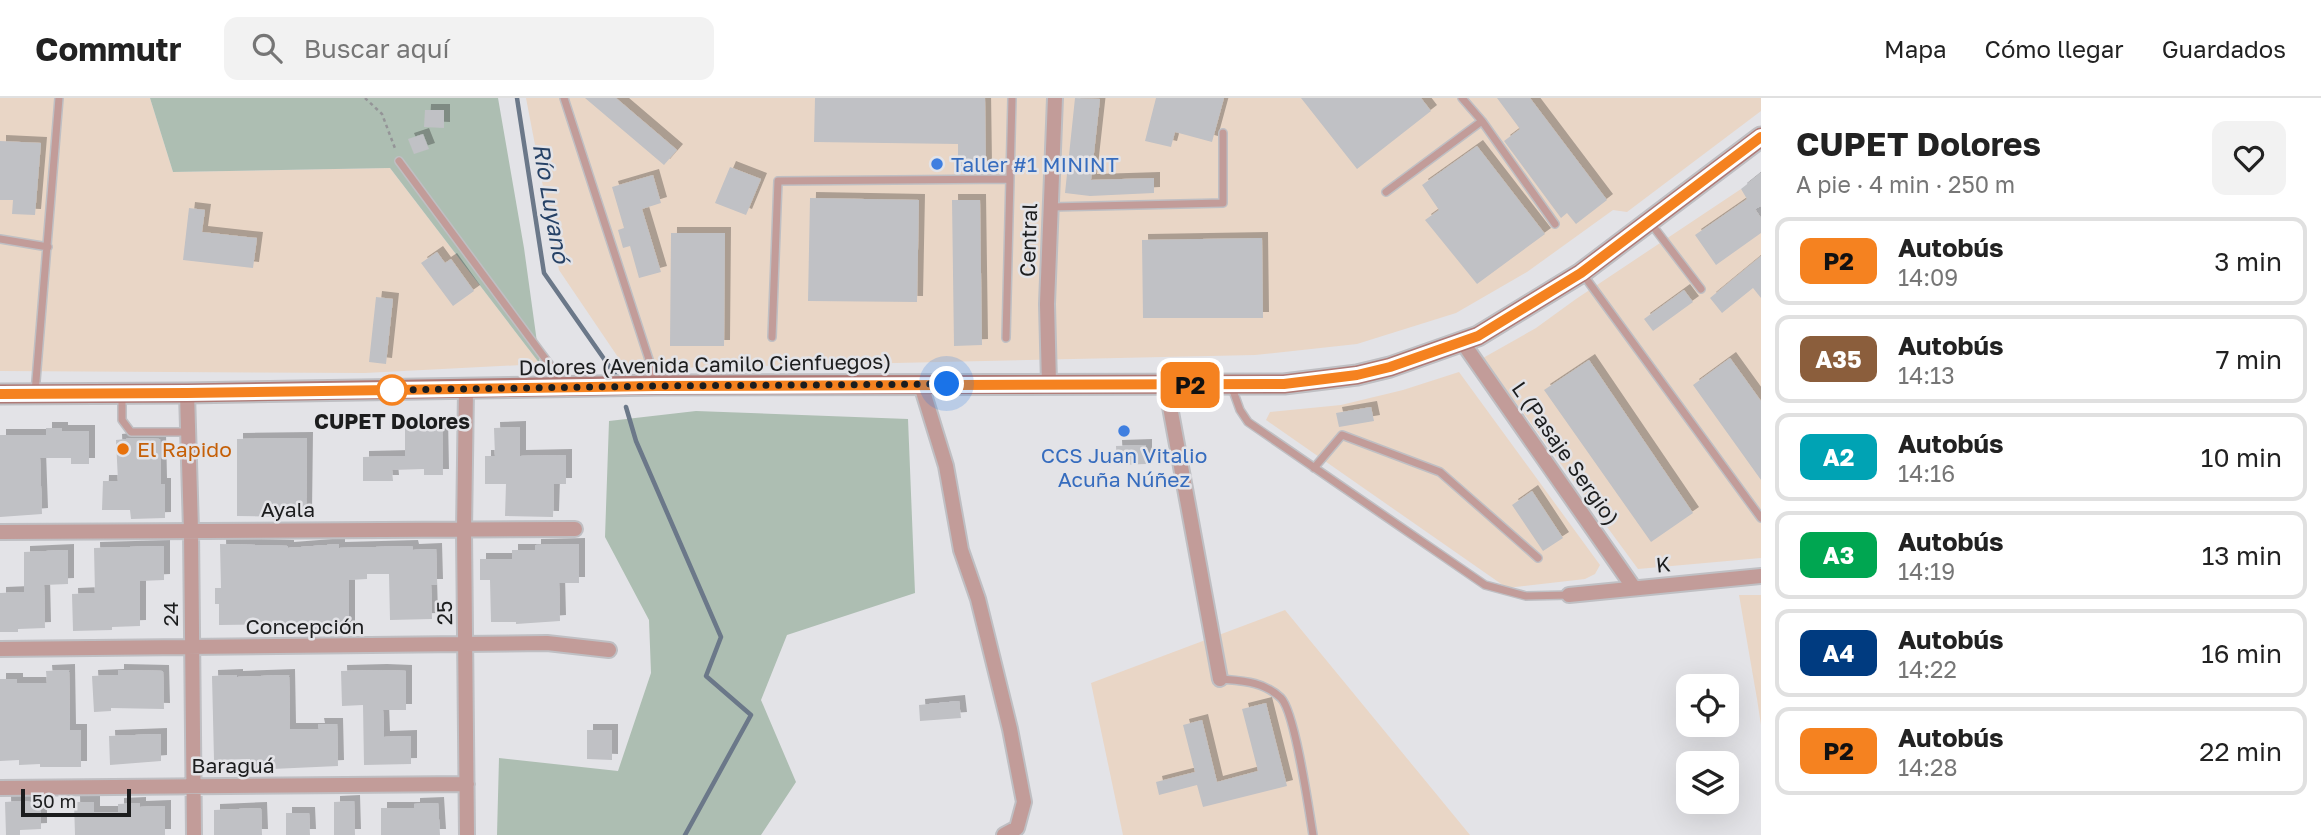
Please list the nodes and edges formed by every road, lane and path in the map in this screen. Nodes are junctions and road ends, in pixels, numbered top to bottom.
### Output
1 (59, 98) edge
2 (365, 98) edge
3 (564, 98) edge
4 (1012, 98) edge
5 (1055, 98) edge
6 (1462, 98) edge
7 (1482, 121) junction
8 (1223, 133) dead end
9 (1761, 137) edge
10 (399, 161) joint
11 (1010, 179) junction
12 (1385, 192) dead end
13 (1050, 207) junction
14 (1649, 221) junction
15 (1555, 224) dead end
16 (0, 239) edge
17 (48, 247) junction
18 (1581, 273) junction
19 (1701, 289) dead end
20 (772, 337) dead end
21 (1006, 338) dead end
22 (1463, 343) junction
23 (921, 384) junction
24 (1049, 384) junction
25 (1230, 384) junction
26 (1166, 385) junction
27 (657, 386) junction
28 (567, 387) junction
29 (466, 390) junction
30 (122, 393) junction
31 (187, 393) junction
32 (0, 394) edge
33 (35, 394) junction
34 (187, 432) junction
35 (1314, 468) junction
36 (1761, 518) edge
37 (575, 529) dead end
38 (191, 530) junction
39 (464, 531) junction
40 (0, 532) edge
41 (1538, 558) dead end
42 (1761, 576) edge
43 (1634, 588) junction
44 (1569, 595) joint
45 (466, 646) junction
46 (191, 648) junction
47 (0, 649) edge
48 (609, 650) dead end
49 (1220, 678) joint
50 (467, 784) junction
51 (192, 786) junction
52 (0, 788) edge
53 (194, 835) edge
54 (467, 835) edge
55 (1004, 835) edge
56 (1313, 835) edge

1 - 17 lane
2 - 10 path
3 - 27 lane
4 - 11 lane
5 - 13 street, Central
6 - 7 lane
7 - 12 lane
7 - 15 lane
8 - 13 lane
9 - 14 main road, Dolores (Avenida Camilo Cienfuegos)
10 - 28 lane
11 - 20 lane
11 - 21 lane
13 - 24 street, Central
14 - 18 main road, Dolores (Avenida Camilo Cienfuegos)
14 - 19 lane
16 - 17 lane
17 - 33 lane
18 - 22 main road, Dolores (Avenida Camilo Cienfuegos)
18 - 36 lane
22 - 25 main road, Dolores (Avenida Camilo Cienfuegos)
22 - 43 street, L (Pasaje Sergio)
23 - 24 main road, Dolores (Avenida Camilo Cienfuegos)
23 - 27 main road, Dolores (Avenida Camilo Cienfuegos)
23 - 55 street
24 - 26 main road, Dolores (Avenida Camilo Cienfuegos)
25 - 26 main road, Dolores (Avenida Camilo Cienfuegos)
25 - 35 lane
26 - 49 street
27 - 28 main road, Dolores (Avenida Camilo Cienfuegos)
28 - 29 main road, Dolores (Avenida Camilo Cienfuegos)
29 - 31 main road, Dolores (Avenida Camilo Cienfuegos)
29 - 39 street, 25
30 - 31 main road, Dolores (Avenida Camilo Cienfuegos)
30 - 33 main road, Dolores (Avenida Camilo Cienfuegos)
30 - 34 lane
31 - 34 street, 24
32 - 33 main road, Dolores (Avenida Camilo Cienfuegos)
34 - 38 street, 24
35 - 41 lane
35 - 44 lane
37 - 39 street, Ayala
38 - 39 street, Ayala
38 - 40 street, Ayala
38 - 46 street, 24
39 - 45 street, 25
42 - 43 street, K
43 - 44 street, K
45 - 46 street, Concepción
45 - 48 street, Concepción
45 - 50 street, 25
46 - 47 street, Concepción
46 - 51 street, 24
49 - 56 lane
50 - 51 street, Baraguá
50 - 54 street, 25
51 - 52 street, Baraguá
51 - 53 street, 24

